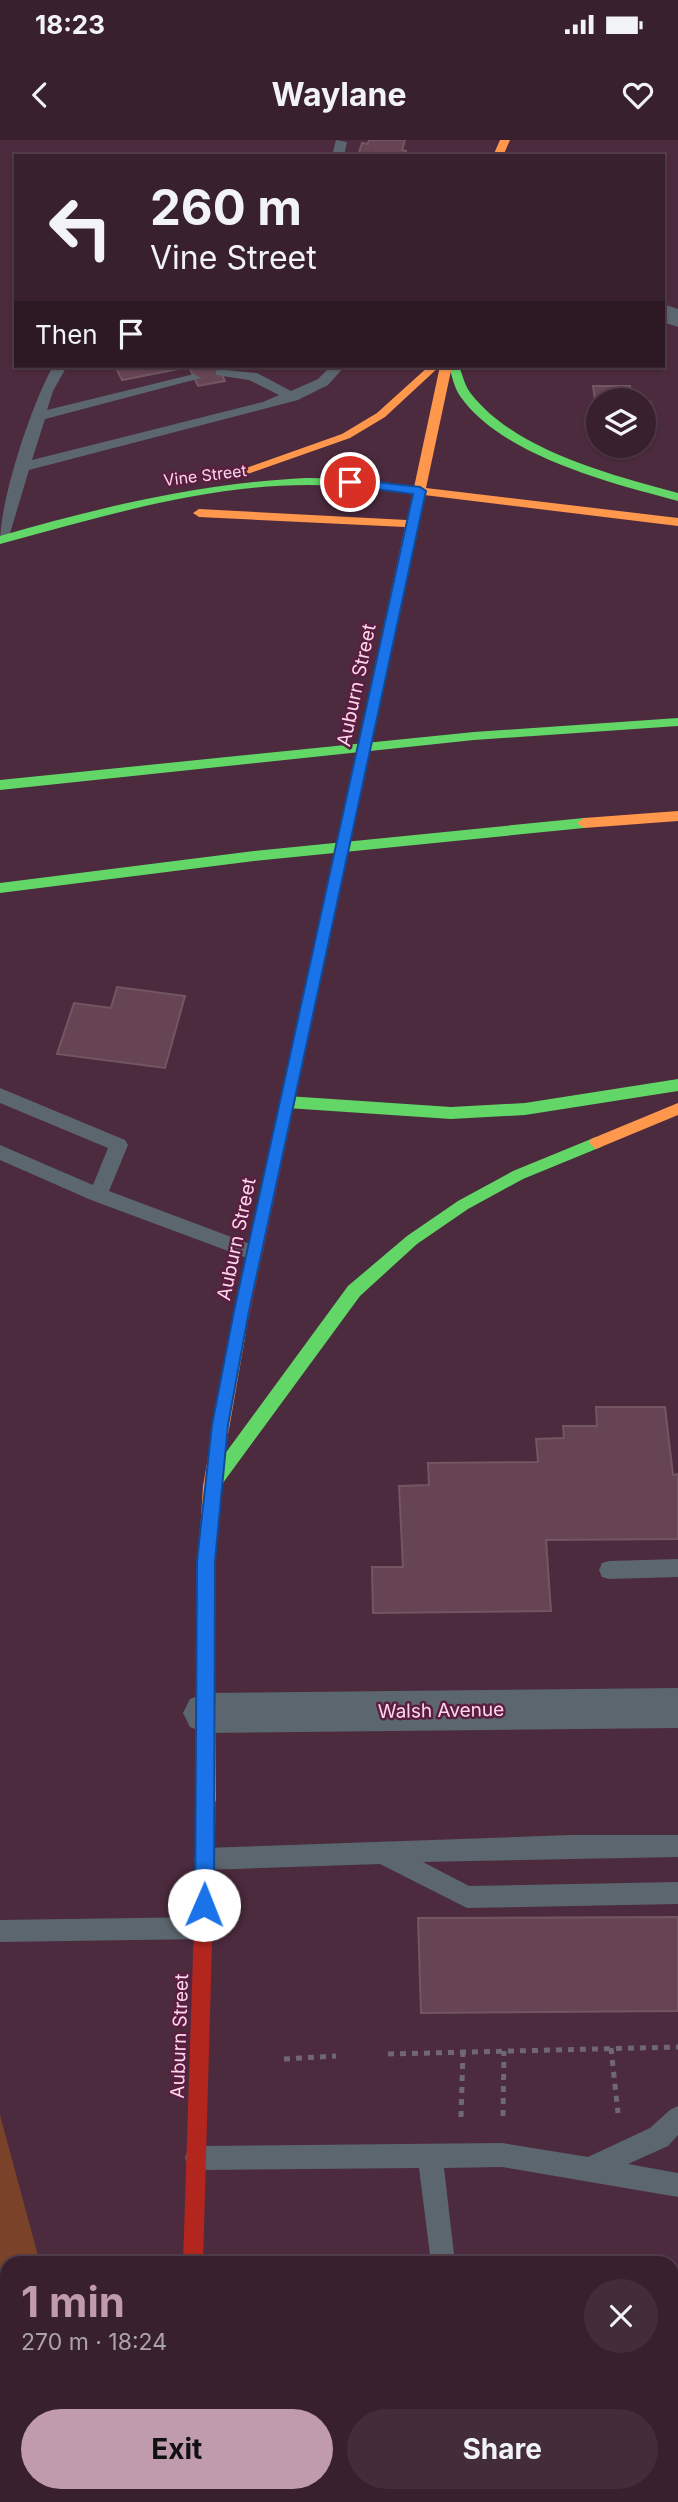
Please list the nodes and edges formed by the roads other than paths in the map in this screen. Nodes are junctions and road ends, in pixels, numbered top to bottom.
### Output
1 (341, 142) dead end
2 (338, 154) edge
3 (59, 368) edge
4 (336, 368) edge
5 (433, 368) edge
6 (446, 368) edge
7 (455, 368) edge
8 (221, 372) dead end
9 (194, 378) dead end
10 (293, 397) junction
11 (39, 416) junction
12 (23, 467) junction
13 (420, 491) junction
14 (678, 497) edge
15 (161, 498) junction
16 (678, 522) edge
17 (412, 524) junction
18 (0, 541) edge
19 (678, 722) edge
20 (0, 785) edge
21 (678, 816) edge
22 (0, 888) edge
23 (678, 1085) edge
24 (0, 1095) edge
25 (287, 1102) junction
26 (678, 1109) edge
27 (0, 1152) edge
28 (98, 1195) junction
29 (254, 1253) junction
30 (211, 1486) junction
31 (678, 1568) edge
32 (610, 1570) dead end
33 (678, 1708) edge
34 (205, 1713) junction
35 (678, 1846) edge
36 (386, 1854) junction
37 (205, 1859) junction
38 (678, 1893) edge
39 (204, 1928) junction
40 (0, 1931) edge
41 (678, 2118) edge
42 (430, 2156) junction
43 (196, 2158) junction
44 (587, 2170) junction
45 (678, 2185) edge
46 (192, 2256) edge
47 (442, 2256) edge

1 - 2 lane
3 - 11 lane
4 - 10 lane
5 - 15 main road
6 - 13 main road, Auburn Street
7 - 14 main road
8 - 10 lane
9 - 11 lane
10 - 12 lane
11 - 12 lane
12 - 18 lane
13 - 15 main road, Vine Street
13 - 16 main road, Vine Street
13 - 17 main road, Auburn Street
15 - 18 main road, Vine Street
17 - 18 main road, Vine Street
17 - 25 main road, Auburn Street
19 - 20 main road
21 - 22 main road
23 - 25 main road
24 - 28 lane
25 - 29 main road, Auburn Street
26 - 30 main road
27 - 28 lane
28 - 29 lane
29 - 30 main road, Auburn Street
30 - 34 main road, Auburn Street
31 - 32 lane
33 - 34 street, Walsh Avenue
34 - 37 main road, Auburn Street
35 - 36 lane
36 - 37 lane
36 - 38 lane
37 - 39 main road, Auburn Street
39 - 40 lane
39 - 43 main road, Auburn Street
41 - 44 lane
42 - 43 lane
42 - 44 lane
42 - 47 lane
43 - 46 main road, Auburn Street
44 - 45 lane

